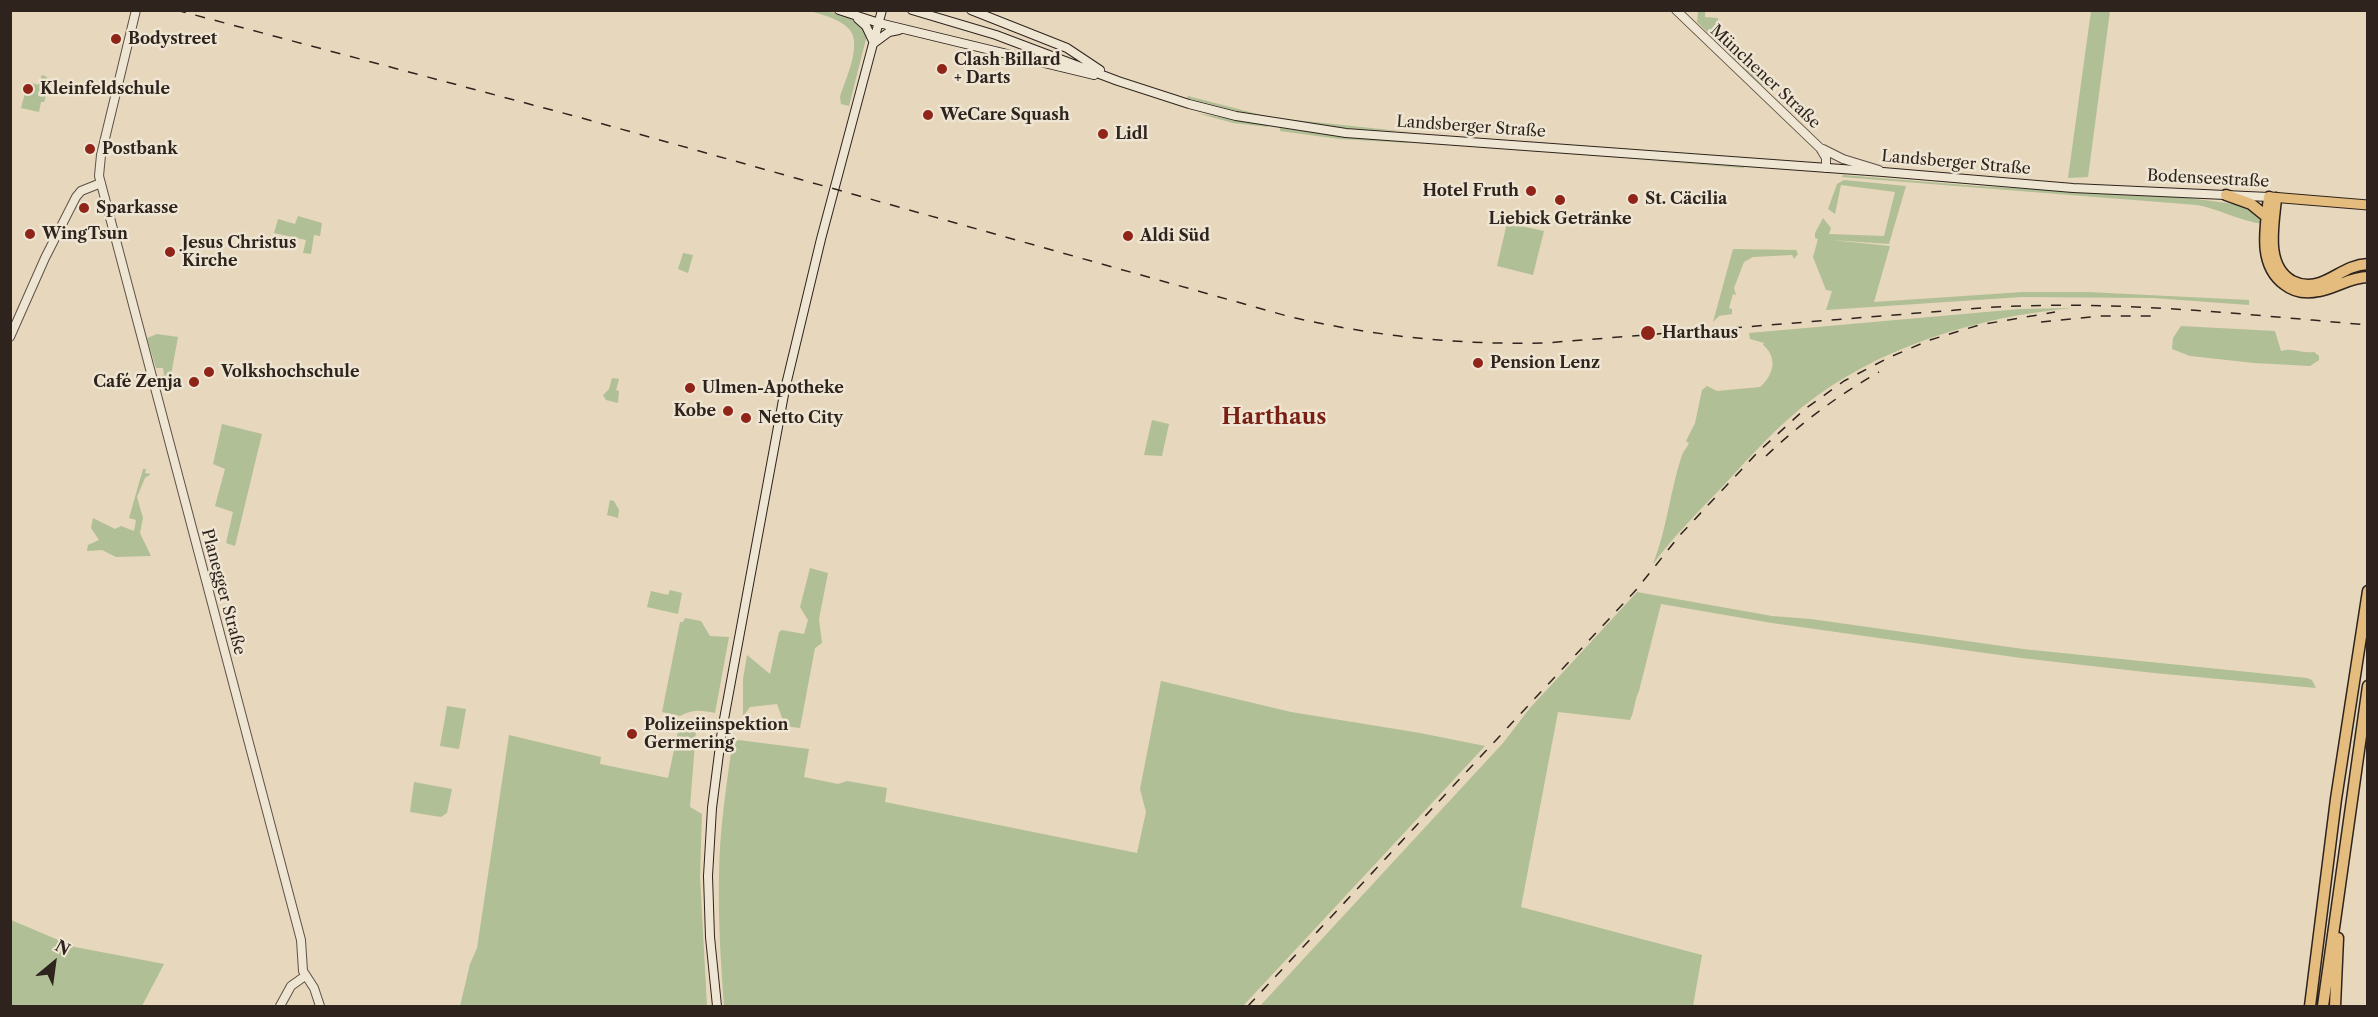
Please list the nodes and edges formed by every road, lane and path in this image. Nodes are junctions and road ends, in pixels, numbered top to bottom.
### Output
1 (136, 10) edge
2 (839, 10) edge
3 (882, 10) edge
4 (912, 10) edge
5 (971, 10) edge
6 (1676, 10) edge
7 (850, 14) junction
8 (879, 23) junction
9 (906, 30) junction
10 (874, 43) junction
11 (1107, 76) junction
12 (1821, 148) junction
13 (1826, 168) junction
14 (1883, 172) junction
15 (101, 183) junction
16 (2046, 186) joint
17 (2226, 195) junction
18 (2273, 198) junction
19 (2367, 205) edge
20 (2271, 217) junction
21 (2270, 234) junction
22 (2367, 264) edge
23 (2367, 278) edge
24 (10, 337) edge
25 (2367, 591) edge
26 (2367, 686) edge
27 (2337, 912) junction
28 (305, 976) junction
29 (280, 1006) edge
30 (320, 1006) edge
31 (717, 1006) edge
32 (2310, 1006) edge
33 (2323, 1006) edge
34 (2335, 1006) edge

1 - 15 street, Planegger Straße
2 - 7 main road
3 - 8 main road
4 - 11 main road, Landsberger Straße
5 - 11 main road
6 - 12 street, Münchener Straße
7 - 8 main road
7 - 10 main road
8 - 9 main road
8 - 10 main road
9 - 10 main road
9 - 11 main road
10 - 31 main road
11 - 13 main road, Landsberger Straße
12 - 13 street, Münchener Straße
12 - 14 street
13 - 14 main road, Landsberger Straße
14 - 16 main road, Landsberger Straße
15 - 24 street
15 - 28 street, Planegger Straße
16 - 17 main road, Bodenseestraße
17 - 18 main road, Bodenseestraße
17 - 20 highway
18 - 19 main road, Bodenseestraße
18 - 20 highway
20 - 21 highway
21 - 22 highway
21 - 23 highway
25 - 32 highway
26 - 27 highway
27 - 33 highway
27 - 34 highway
28 - 29 street
28 - 30 street, Planegger Straße

